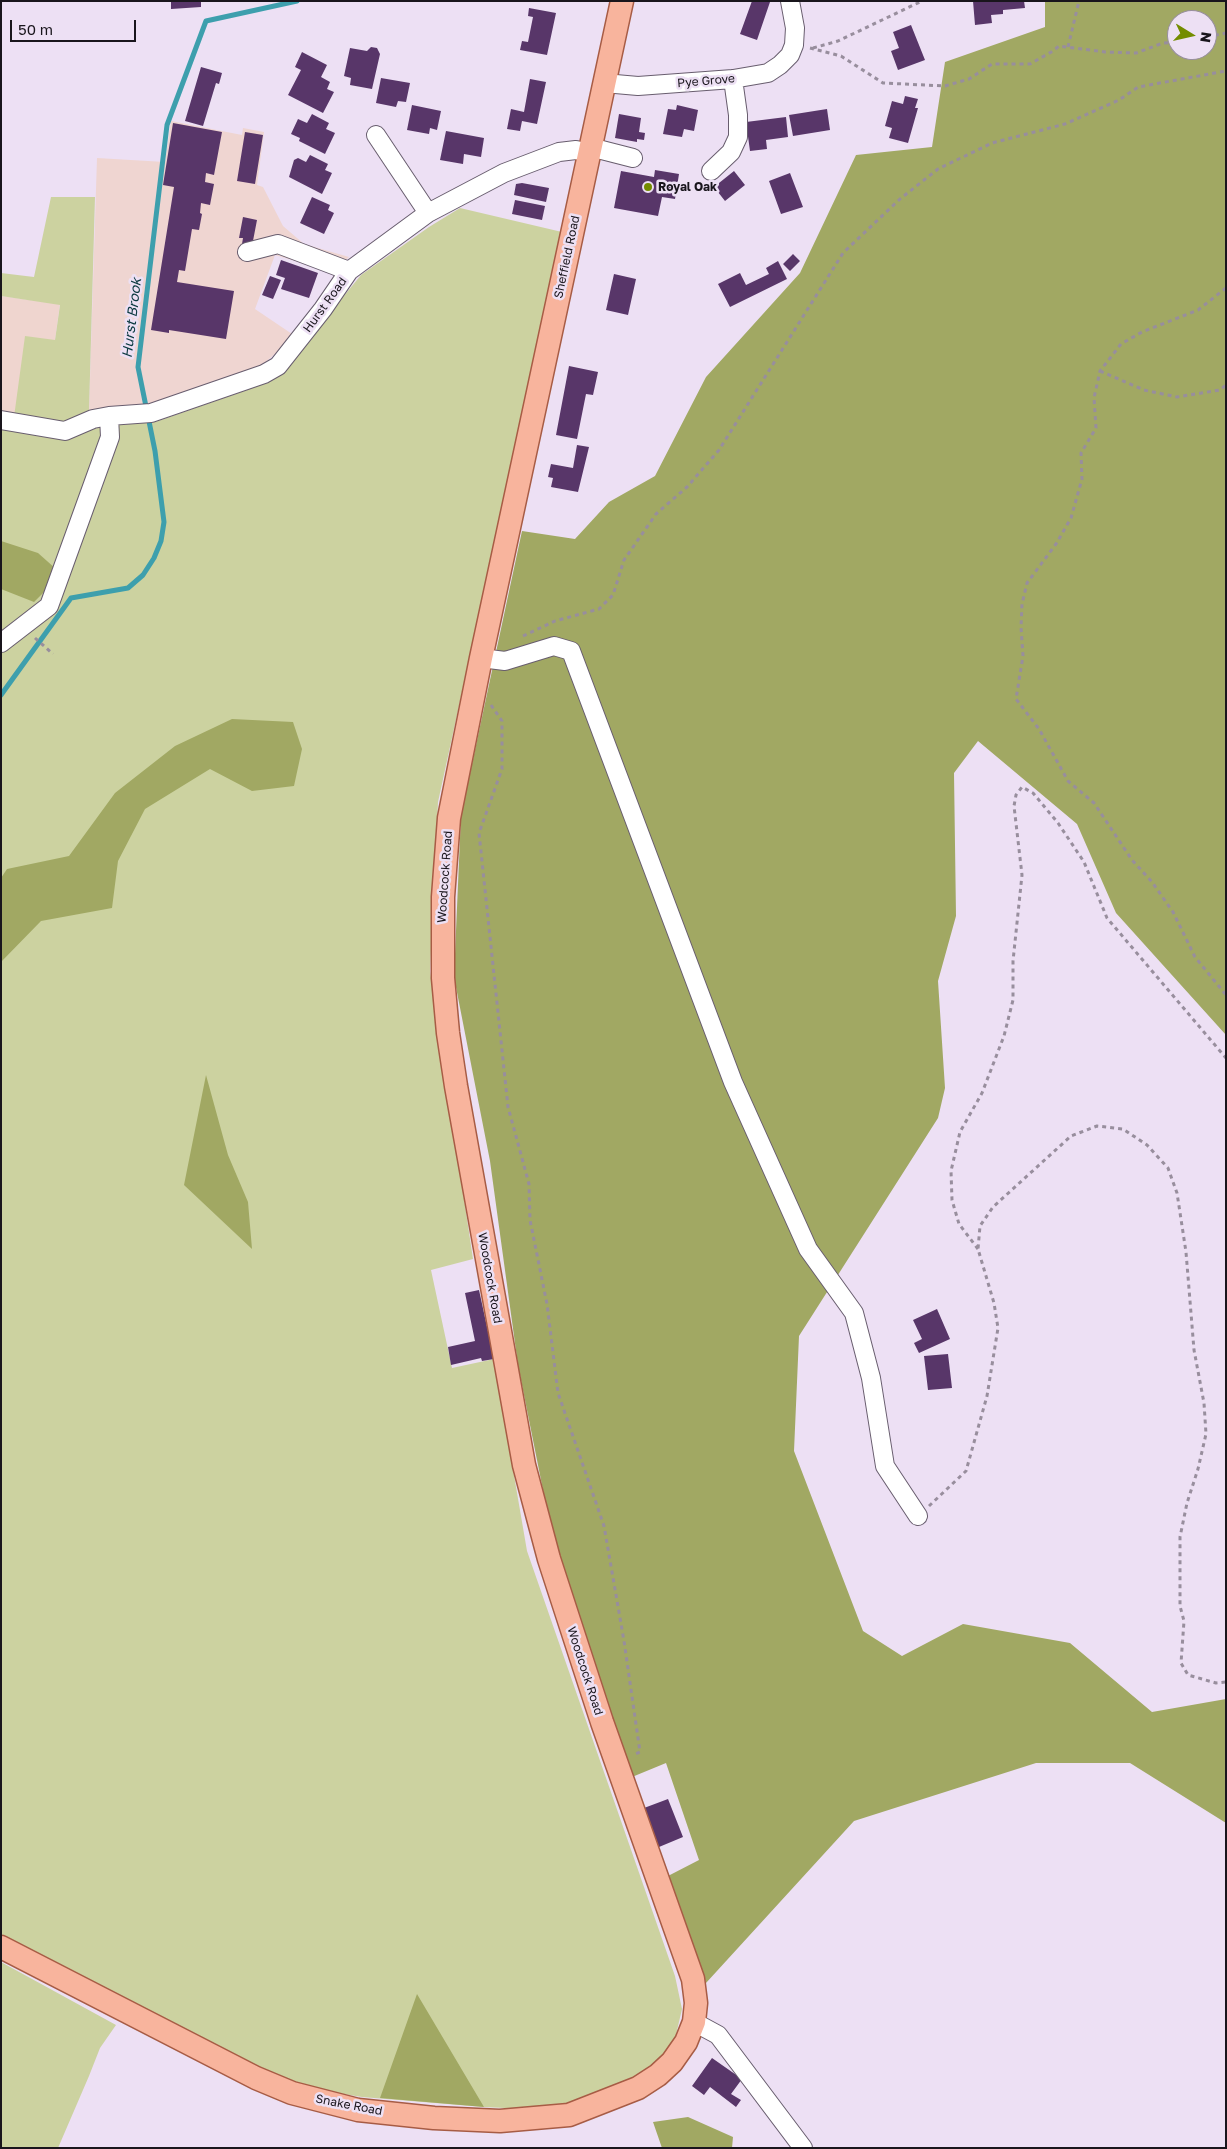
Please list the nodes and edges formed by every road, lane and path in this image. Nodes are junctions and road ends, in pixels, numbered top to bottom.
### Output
1 (622, 1) edge
2 (790, 1) edge
3 (922, 1) edge
4 (1079, 1) edge
5 (1167, 43) edge
6 (794, 45) junction
7 (1068, 47) junction
8 (813, 48) junction
9 (1226, 71) edge
10 (733, 79) junction
11 (604, 83) junction
12 (376, 135) dead end
13 (590, 150) junction
14 (633, 158) dead end
15 (711, 172) dead end
16 (428, 213) junction
17 (247, 252) dead end
18 (349, 271) junction
19 (1226, 288) edge
20 (1100, 371) junction
21 (1226, 385) edge
22 (115, 415) junction
23 (1, 420) edge
24 (512, 513) joint
25 (31, 634) dead end
26 (516, 640) dead end
27 (1, 643) edge
28 (54, 654) dead end
29 (481, 658) junction
30 (476, 682) junction
31 (1226, 995) edge
32 (1226, 1058) edge
33 (978, 1249) junction
34 (918, 1516) joint
35 (1226, 1682) edge
36 (617, 1762) junction
37 (1, 1947) edge
38 (694, 2022) junction
39 (803, 2148) edge

1 - 11 main road, Sheffield Road
2 - 6 street
3 - 8 path
4 - 7 path
5 - 7 path
6 - 8 path
6 - 10 street, Pye Grove
7 - 8 path
9 - 26 path
10 - 11 street, Pye Grove
10 - 15 street
11 - 13 main road, Sheffield Road
12 - 16 street
13 - 14 street, Hurst Road
13 - 16 street, Hurst Road
13 - 24 main road, Sheffield Road
16 - 18 street, Hurst Road
17 - 18 street
18 - 22 street, Hurst Road
19 - 20 path
20 - 21 path
20 - 31 path
22 - 23 street, Hurst Road
22 - 27 street
24 - 29 main road, Woodcock Road
25 - 28 path
29 - 30 main road, Woodcock Road
29 - 34 street
30 - 36 main road, Woodcock Road
30 - 36 path
32 - 33 path
33 - 34 path
33 - 35 path
36 - 38 main road, Woodcock Road
37 - 38 main road, Snake Road
38 - 39 street

